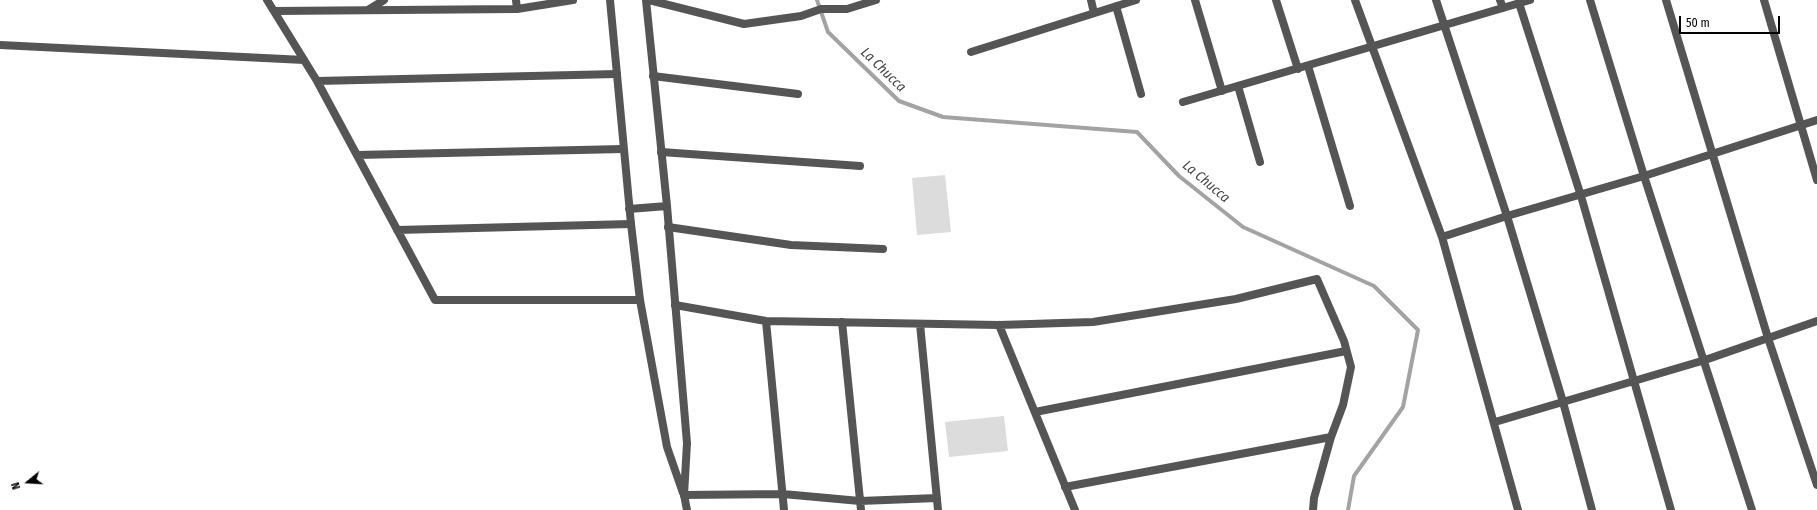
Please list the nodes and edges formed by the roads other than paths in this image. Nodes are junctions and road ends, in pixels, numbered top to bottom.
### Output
1 (267, 0) edge
2 (384, 0) edge
3 (572, 0) edge
4 (610, 0) edge
5 (646, 0) edge
6 (649, 0) edge
7 (876, 0) edge
8 (1090, 0) edge
9 (1136, 0) edge
10 (1195, 0) edge
11 (1276, 0) edge
12 (1355, 0) edge
13 (1436, 0) edge
14 (1530, 0) edge
15 (1590, 0) edge
16 (1666, 0) edge
17 (1764, 0) edge
18 (516, 4) edge
19 (1501, 4) edge
20 (1518, 4) junction
21 (1116, 6) junction
22 (368, 10) junction
23 (274, 11) junction
24 (1094, 13) junction
25 (1444, 26) junction
26 (0, 45) edge
27 (1372, 47) junction
28 (971, 52) dead end
29 (304, 60) junction
30 (1308, 66) junction
31 (1298, 68) junction
32 (617, 74) junction
33 (653, 76) junction
34 (317, 81) junction
35 (1238, 86) junction
36 (1222, 91) junction
37 (798, 94) dead end
38 (1141, 94) dead end
39 (1183, 102) dead end
40 (1817, 120) edge
41 (1801, 125) junction
42 (623, 149) junction
43 (661, 152) junction
44 (1712, 154) junction
45 (357, 155) junction
46 (1260, 162) dead end
47 (860, 166) dead end
48 (1644, 176) junction
49 (1817, 180) edge
50 (1581, 196) junction
51 (667, 206) junction
52 (1350, 206) dead end
53 (629, 208) junction
54 (1507, 216) junction
55 (631, 224) junction
56 (668, 227) junction
57 (397, 230) junction
58 (1442, 237) junction
59 (882, 248) dead end
60 (640, 300) junction
61 (675, 305) junction
62 (766, 320) junction
63 (1817, 321) edge
64 (842, 322) junction
65 (920, 324) junction
66 (1000, 325) junction
67 (1768, 338) junction
68 (1346, 352) junction
69 (1705, 360) junction
70 (1636, 381) junction
71 (1563, 402) junction
72 (1035, 412) junction
73 (1495, 422) junction
74 (1331, 437) junction
75 (1817, 485) edge
76 (1065, 487) junction
77 (783, 494) junction
78 (684, 495) junction
79 (937, 498) junction
80 (860, 501) junction
81 (686, 510) edge
82 (784, 510) edge
83 (861, 510) edge
84 (938, 510) edge
85 (1074, 510) edge
86 (1313, 510) edge
87 (1518, 510) edge
88 (1592, 510) edge
89 (1671, 510) edge
90 (1752, 510) edge

1 - 23 street
2 - 22 street
3 - 18 street
4 - 32 street
5 - 33 street
6 - 7 street
8 - 24 street
9 - 21 street
10 - 36 street
11 - 31 street
12 - 27 street
13 - 25 street
14 - 20 street
15 - 48 street
16 - 44 street
17 - 41 street
18 - 22 street
19 - 20 street
19 - 25 street
20 - 50 street
21 - 24 street
21 - 38 street
22 - 23 street
23 - 29 street
24 - 28 street
25 - 27 street
25 - 54 street
26 - 29 street
27 - 30 street
27 - 58 street
29 - 34 street
30 - 31 street
30 - 52 street
31 - 35 street
32 - 34 street
32 - 42 street
33 - 37 street
33 - 43 street
34 - 45 street
35 - 36 street
35 - 46 street
36 - 39 street
40 - 41 street
41 - 44 street
41 - 49 street
42 - 45 street
42 - 53 street
43 - 47 street
43 - 51 street
44 - 48 street
44 - 67 street
45 - 57 street
48 - 50 street
48 - 69 street
50 - 54 street
50 - 70 street
51 - 53 street
51 - 56 street
53 - 55 street
54 - 58 street
54 - 71 street
55 - 57 street
55 - 60 street
56 - 59 street
56 - 61 street
57 - 60 street
58 - 73 street
60 - 78 street
61 - 62 street
61 - 78 street
62 - 64 street
62 - 77 street
63 - 67 street
64 - 65 street
64 - 80 street
65 - 66 street
65 - 79 street
66 - 68 street
66 - 72 street
67 - 69 street
67 - 75 street
68 - 72 street
68 - 74 street
69 - 70 street
69 - 90 street
70 - 71 street
70 - 89 street
71 - 73 street
71 - 88 street
72 - 76 street
73 - 87 street
74 - 76 street
74 - 86 street
76 - 85 street
77 - 78 street
77 - 80 street
77 - 82 street
78 - 81 street
79 - 80 street
79 - 84 street
80 - 83 street

